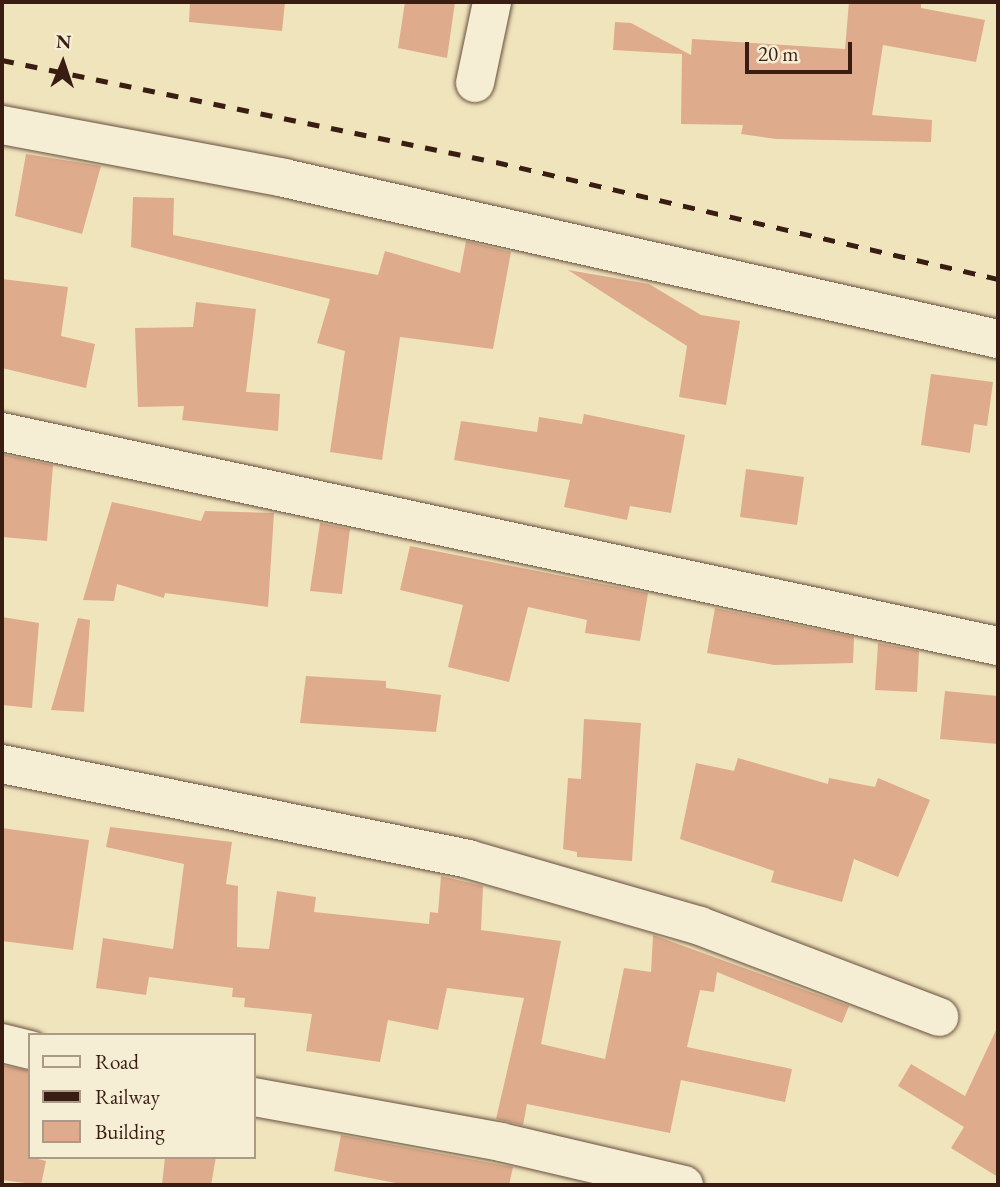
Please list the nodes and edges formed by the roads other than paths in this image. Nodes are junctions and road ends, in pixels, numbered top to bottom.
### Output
1 (492, 2) edge
2 (475, 83) dead end
3 (2, 125) edge
4 (998, 339) edge
5 (2, 432) edge
6 (998, 646) edge
7 (2, 764) edge
8 (939, 1017) dead end
9 (2, 1043) edge
10 (28, 1050) edge
11 (256, 1097) edge
12 (684, 1185) edge

1 - 2 street
3 - 4 street
5 - 6 street
7 - 8 street
9 - 10 street
11 - 12 street

